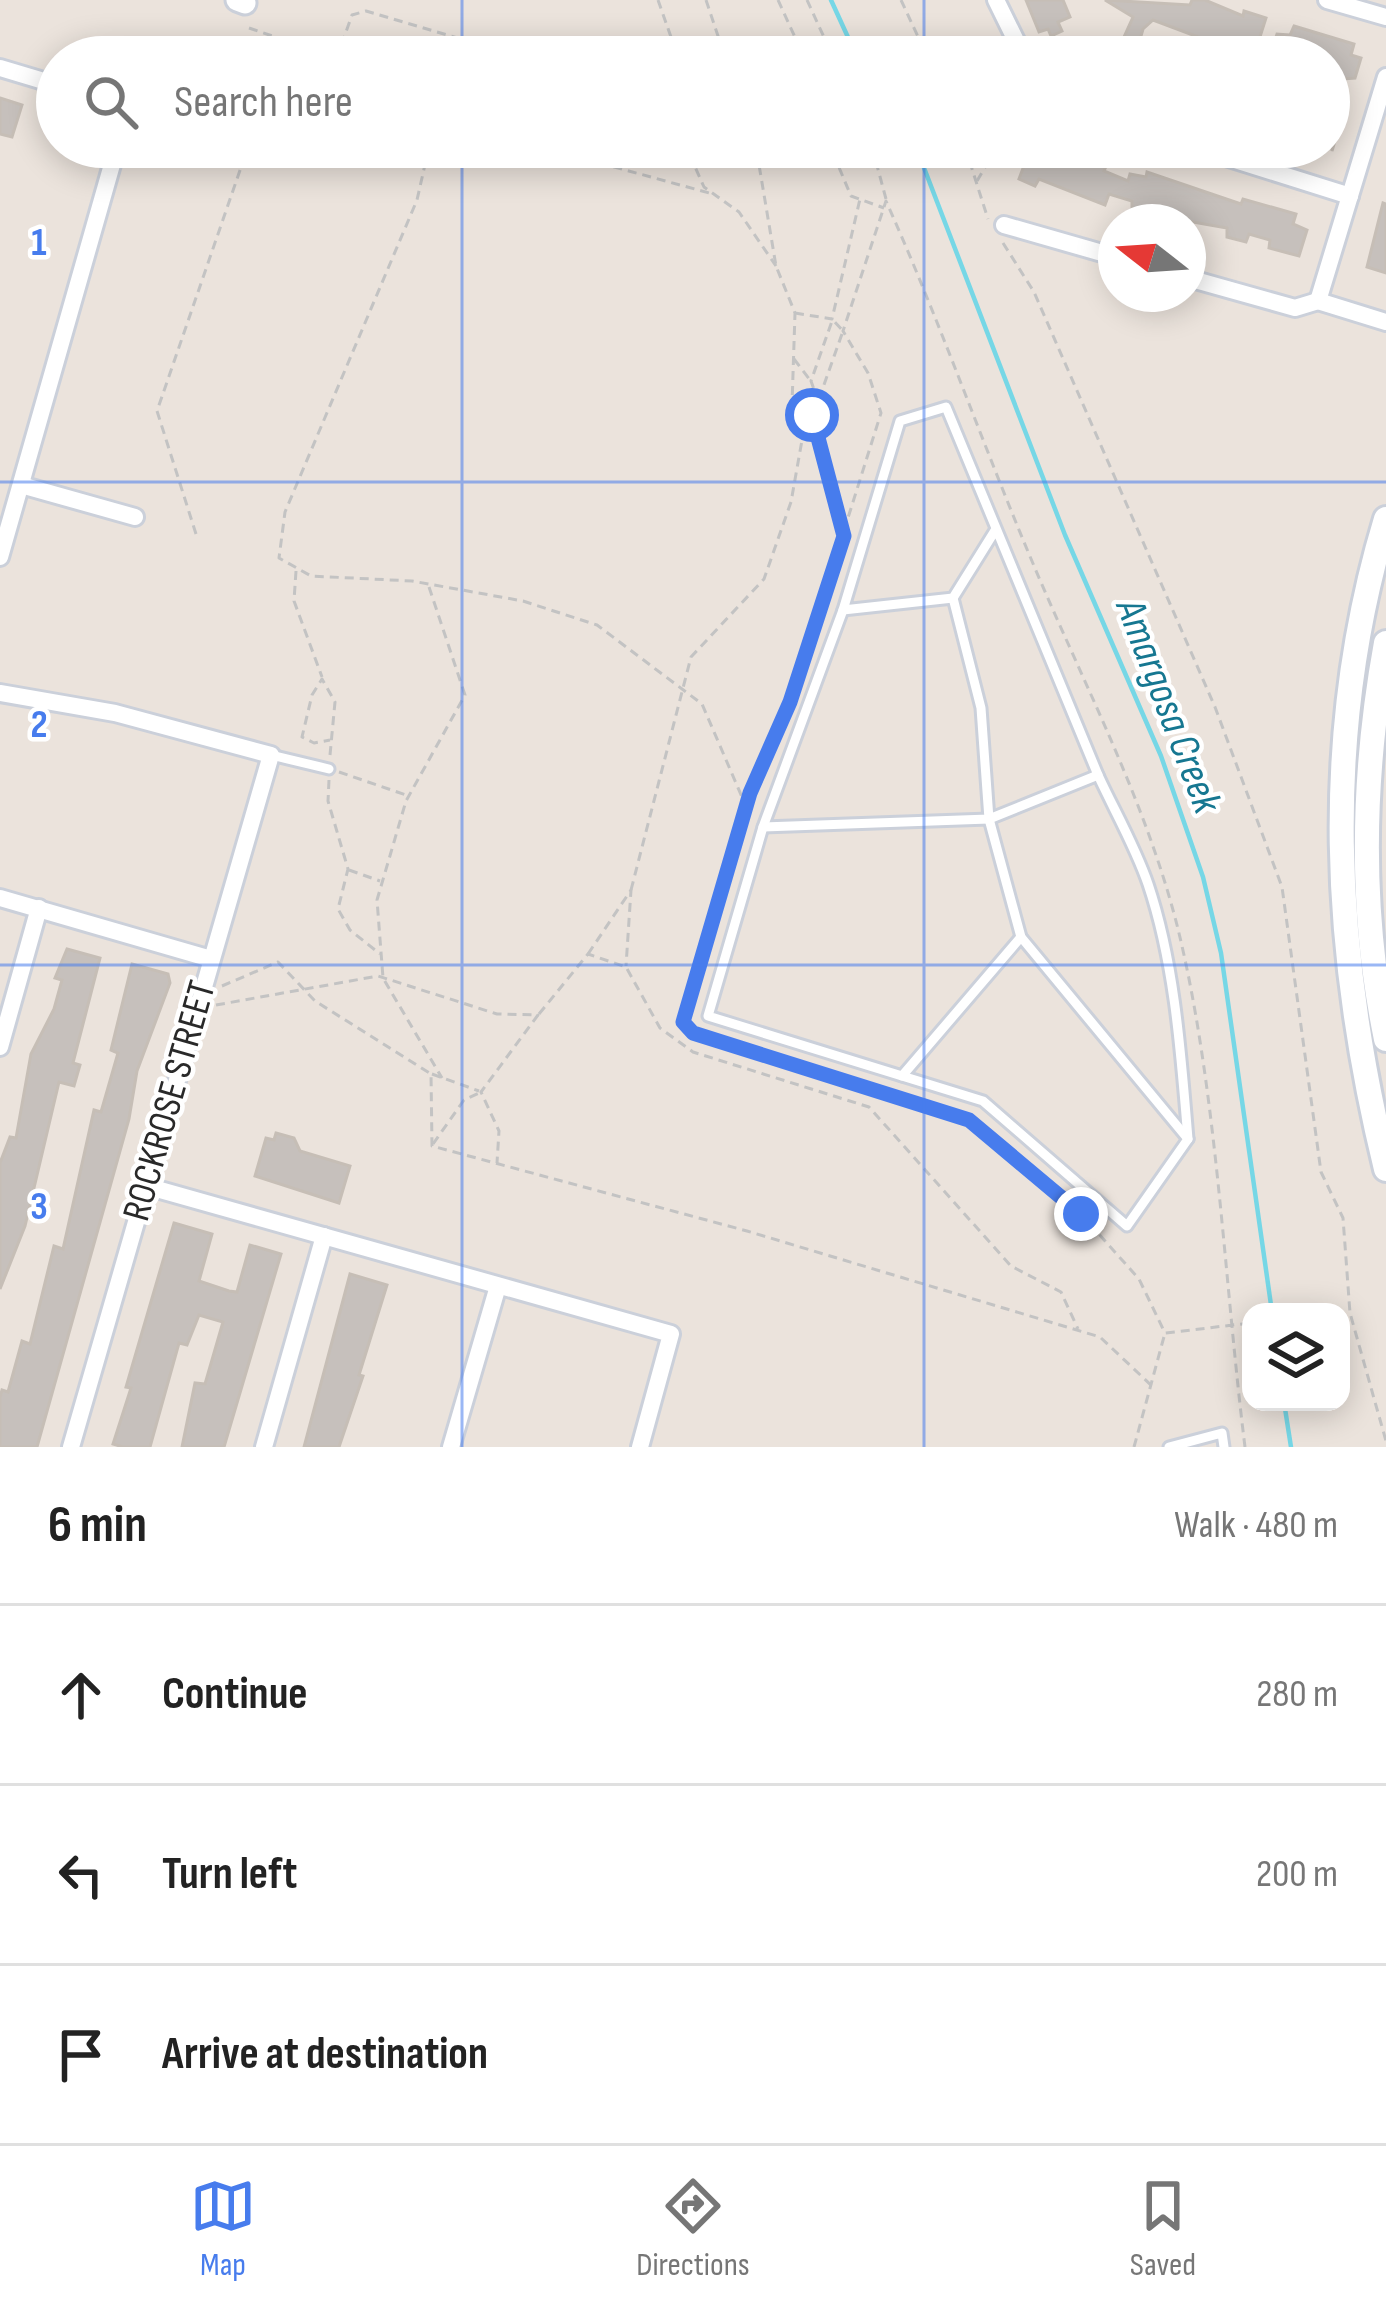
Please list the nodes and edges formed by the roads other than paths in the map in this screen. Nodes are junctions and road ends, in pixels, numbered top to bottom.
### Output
1 (996, 0) edge
2 (1327, 0) edge
3 (1386, 17) edge
4 (1014, 36) edge
5 (0, 68) edge
6 (1386, 77) edge
7 (36, 79) edge
8 (111, 168) edge
9 (1261, 168) edge
10 (1350, 196) junction
11 (1002, 232) road end
12 (1098, 253) edge
13 (1206, 283) edge
14 (1318, 301) junction
15 (1386, 322) edge
16 (21, 485) junction
17 (135, 517) dead end
18 (1386, 520) edge
19 (996, 529) junction
20 (0, 557) edge
21 (952, 598) junction
22 (843, 610) junction
23 (1386, 644) edge
24 (0, 693) edge
25 (271, 755) junction
26 (329, 769) road end
27 (1098, 775) junction
28 (988, 819) junction
29 (763, 826) junction
30 (0, 898) edge
31 (39, 908) junction
32 (1021, 937) junction
33 (211, 958) junction
34 (1386, 1040) edge
35 (0, 1047) edge
36 (902, 1076) junction
37 (1188, 1139) junction
38 (1385, 1158) edge
39 (146, 1186) junction
40 (324, 1236) junction
41 (498, 1286) junction
42 (71, 1447) edge
43 (264, 1447) edge
44 (451, 1447) edge
45 (640, 1447) edge
46 (1169, 1447) edge
47 (1224, 1447) edge

1 - 4 street
2 - 3 street
5 - 7 street
6 - 10 street
8 - 16 street
9 - 10 street
10 - 14 street
11 - 12 street
13 - 14 street
14 - 15 street
16 - 17 street
16 - 20 street
18 - 38 main road
19 - 21 lane
19 - 22 lane
19 - 27 lane
21 - 22 lane
21 - 28 lane
22 - 29 lane
23 - 34 main road
24 - 25 street
25 - 26 lane
25 - 33 street, ROCKROSE STREET
27 - 28 lane
27 - 37 lane
28 - 29 lane
28 - 32 lane
29 - 36 lane
30 - 31 street
31 - 33 street
31 - 35 street
32 - 36 lane
32 - 37 lane
33 - 39 street, ROCKROSE STREET
36 - 37 lane
39 - 40 street
39 - 42 street, ROCKROSE STREET
40 - 41 street
40 - 43 street
41 - 44 street
41 - 45 street
46 - 47 lane

